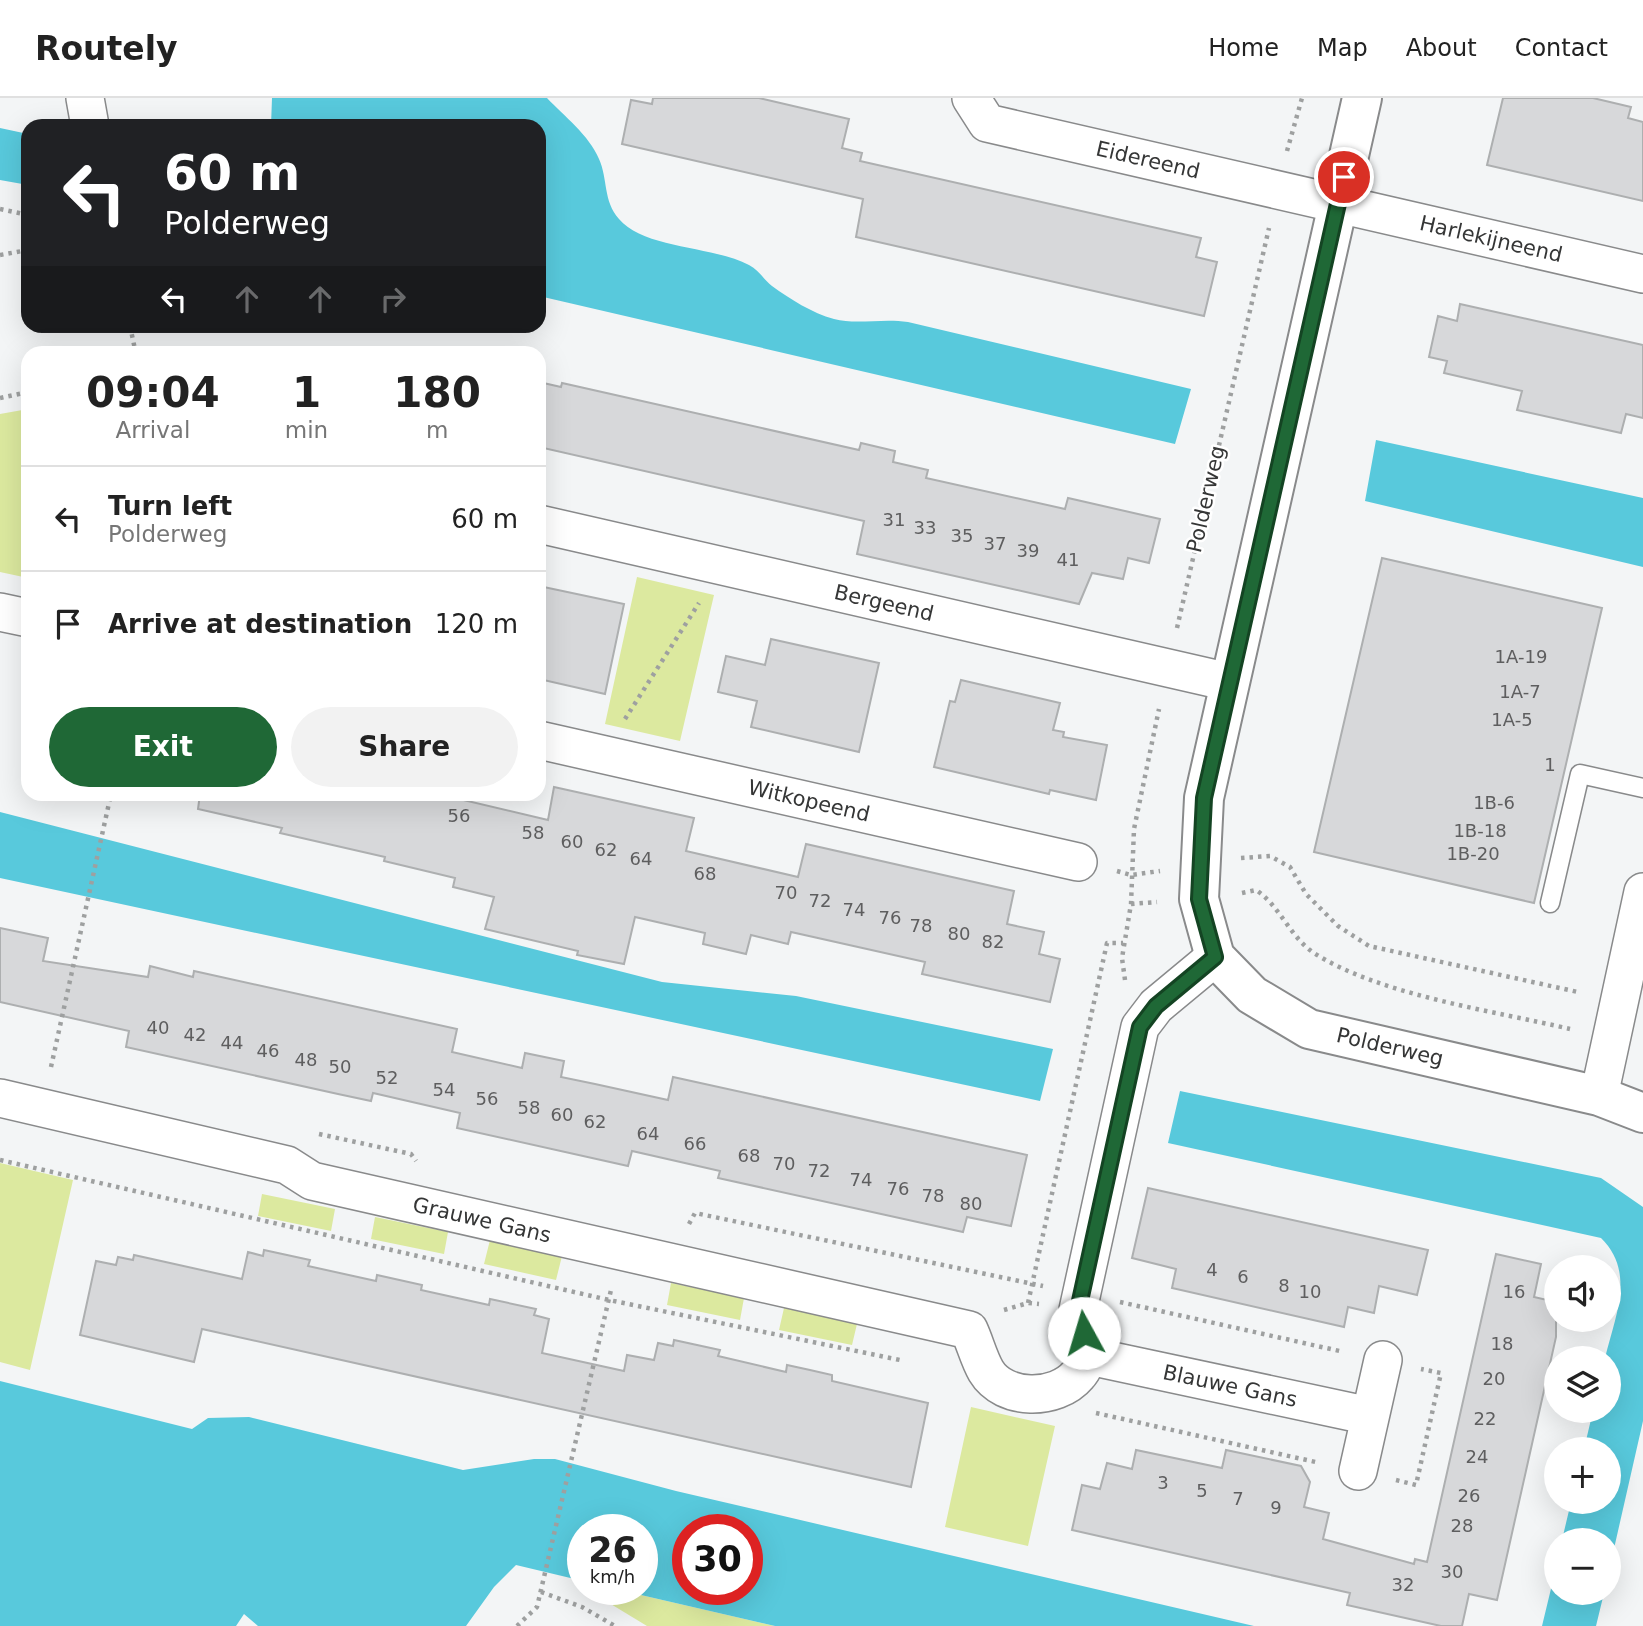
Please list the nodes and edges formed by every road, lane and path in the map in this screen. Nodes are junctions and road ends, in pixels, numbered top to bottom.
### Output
1 (85, 98) edge
2 (971, 98) edge
3 (1302, 98) edge
4 (1362, 98) edge
5 (89, 119) edge
6 (1278, 190) junction
7 (1338, 204) junction
8 (0, 209) edge
9 (21, 214) edge
10 (21, 251) edge
11 (0, 255) edge
12 (1643, 274) edge
13 (21, 394) edge
14 (0, 398) edge
15 (546, 526) edge
16 (713, 564) junction
17 (0, 612) edge
18 (21, 616) edge
19 (1167, 668) junction
20 (1229, 682) junction
21 (546, 742) edge
22 (612, 756) junction
23 (1643, 788) edge
24 (109, 801) edge
25 (1078, 862) dead end
26 (1131, 875) junction
27 (1199, 883) junction
28 (1643, 892) edge
29 (1550, 903) dead end
30 (1131, 904) junction
31 (1215, 957) junction
32 (1620, 1001) junction
33 (1612, 1039) junction
34 (1599, 1096) junction
35 (0, 1098) edge
36 (43, 1107) junction
37 (1643, 1113) edge
38 (317, 1134) dead end
39 (0, 1160) edge
40 (421, 1167) dead end
41 (677, 1222) dead end
42 (620, 1252) junction
43 (1032, 1284) junction
44 (609, 1300) junction
45 (1028, 1303) junction
46 (1078, 1310) junction
47 (969, 1330) junction
48 (1089, 1356) junction
49 (1382, 1360) dead end
50 (913, 1363) dead end
51 (1370, 1416) junction
52 (1358, 1472) dead end
53 (542, 1588) junction
54 (517, 1626) edge
55 (615, 1626) edge

1 - 5 street
2 - 6 street, Eidereend
3 - 6 path, Polderweg
4 - 7 street, Polderweg
6 - 7 street, Eidereend
6 - 19 path, Polderweg
7 - 12 street, Harlekijneend
7 - 20 street, Polderweg
8 - 9 path
10 - 11 path
13 - 14 path
15 - 16 street, Bergeend
16 - 19 street, Bergeend
16 - 22 path
17 - 18 street
19 - 20 street, Bergeend
19 - 26 path, Polderweg
20 - 27 street, Polderweg
21 - 22 street, Witkopeend
22 - 25 street, Witkopeend
23 - 29 lane
24 - 36 path
26 - 27 path
26 - 30 path, Polderweg
27 - 30 path
27 - 31 street, Polderweg
27 - 32 path
27 - 33 path
28 - 32 street
30 - 43 path, Polderweg
31 - 34 street, Polderweg
31 - 46 street
32 - 33 street
33 - 34 street
34 - 37 street, Polderweg
35 - 36 street, Grauwe Gans
36 - 42 street, Grauwe Gans
38 - 40 path
39 - 44 path
41 - 43 path
42 - 44 path
42 - 47 street, Grauwe Gans
43 - 45 path
44 - 50 path
44 - 53 path
45 - 46 path
45 - 47 path
46 - 48 street
47 - 48 street
48 - 51 street, Blauwe Gans
49 - 51 street
51 - 52 street
53 - 54 path
53 - 55 path

